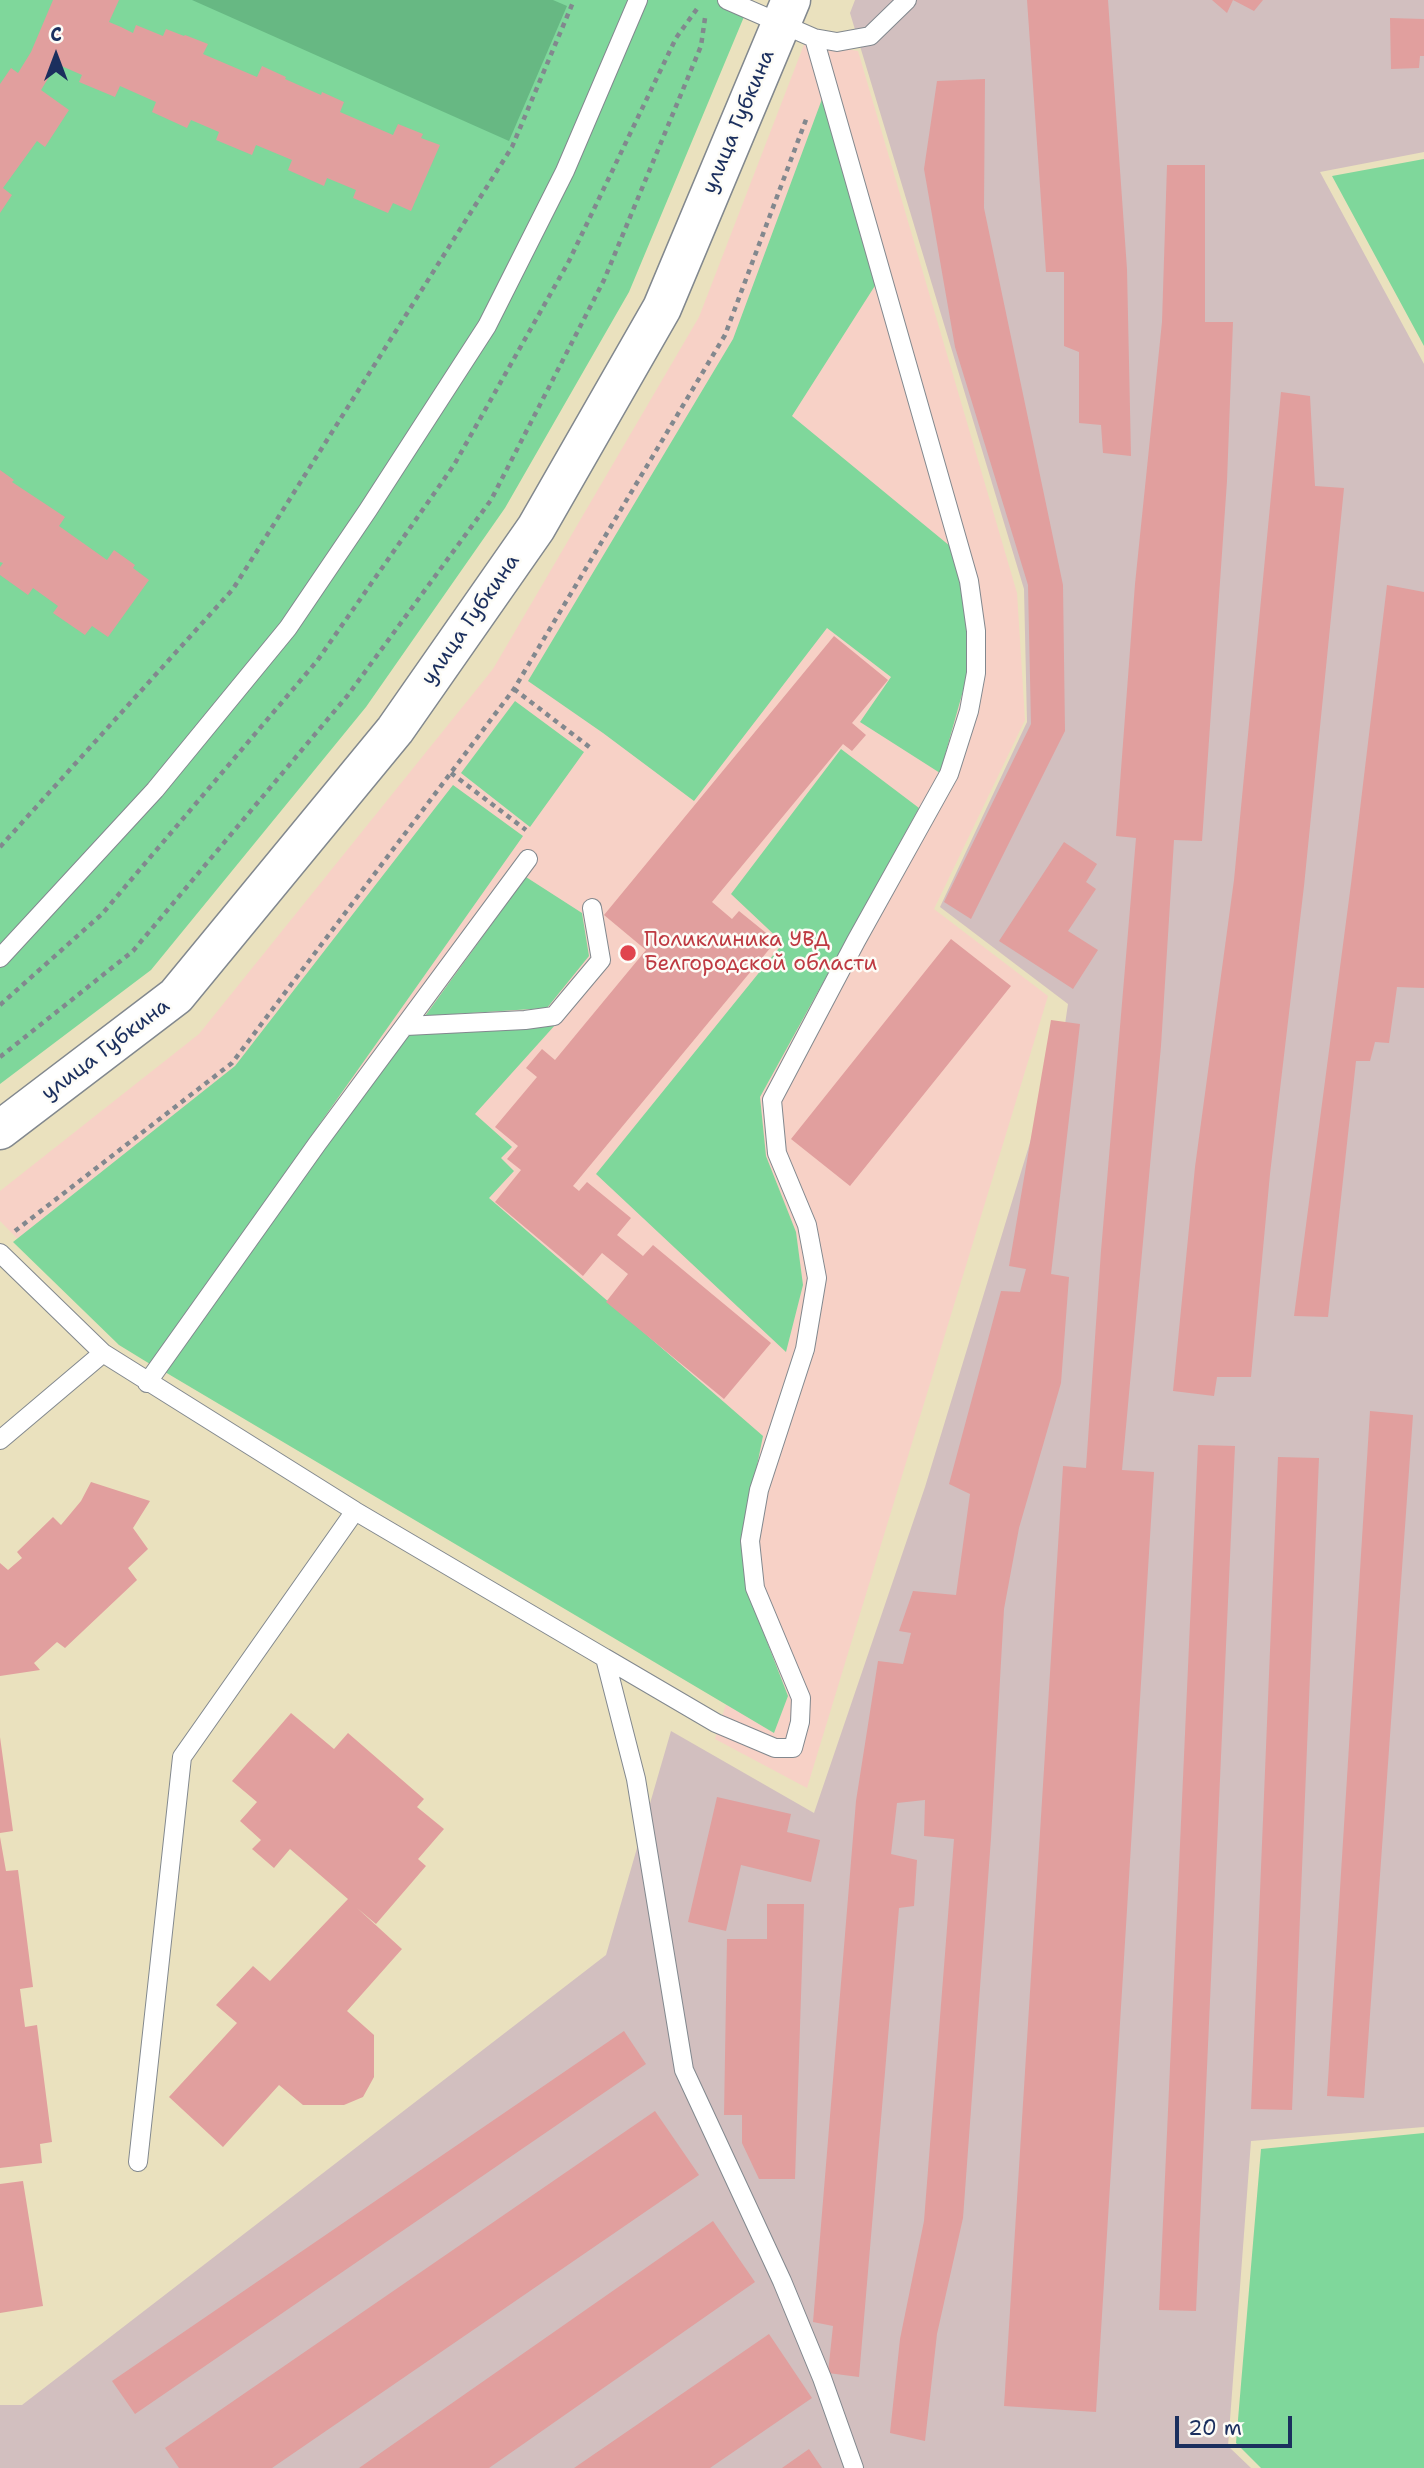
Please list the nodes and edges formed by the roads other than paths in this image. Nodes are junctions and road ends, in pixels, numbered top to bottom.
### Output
1 (638, 0) edge
2 (727, 0) edge
3 (907, 0) edge
4 (795, 21) edge
5 (528, 859) dead end
6 (592, 908) dead end
7 (0, 958) edge
8 (406, 1026) junction
9 (0, 1130) edge
10 (0, 1252) edge
11 (103, 1353) junction
12 (147, 1383) junction
13 (0, 1440) edge
14 (355, 1511) junction
15 (605, 1658) junction
16 (138, 2162) dead end
17 (854, 2468) edge

1 - 7 lane
2 - 4 lane
3 - 4 lane
4 - 9 main road, улица Губкина
4 - 15 lane
5 - 8 lane
6 - 8 lane
8 - 12 lane
10 - 11 lane
11 - 12 lane
11 - 13 lane
12 - 14 lane
14 - 15 lane
14 - 16 lane
15 - 17 lane

